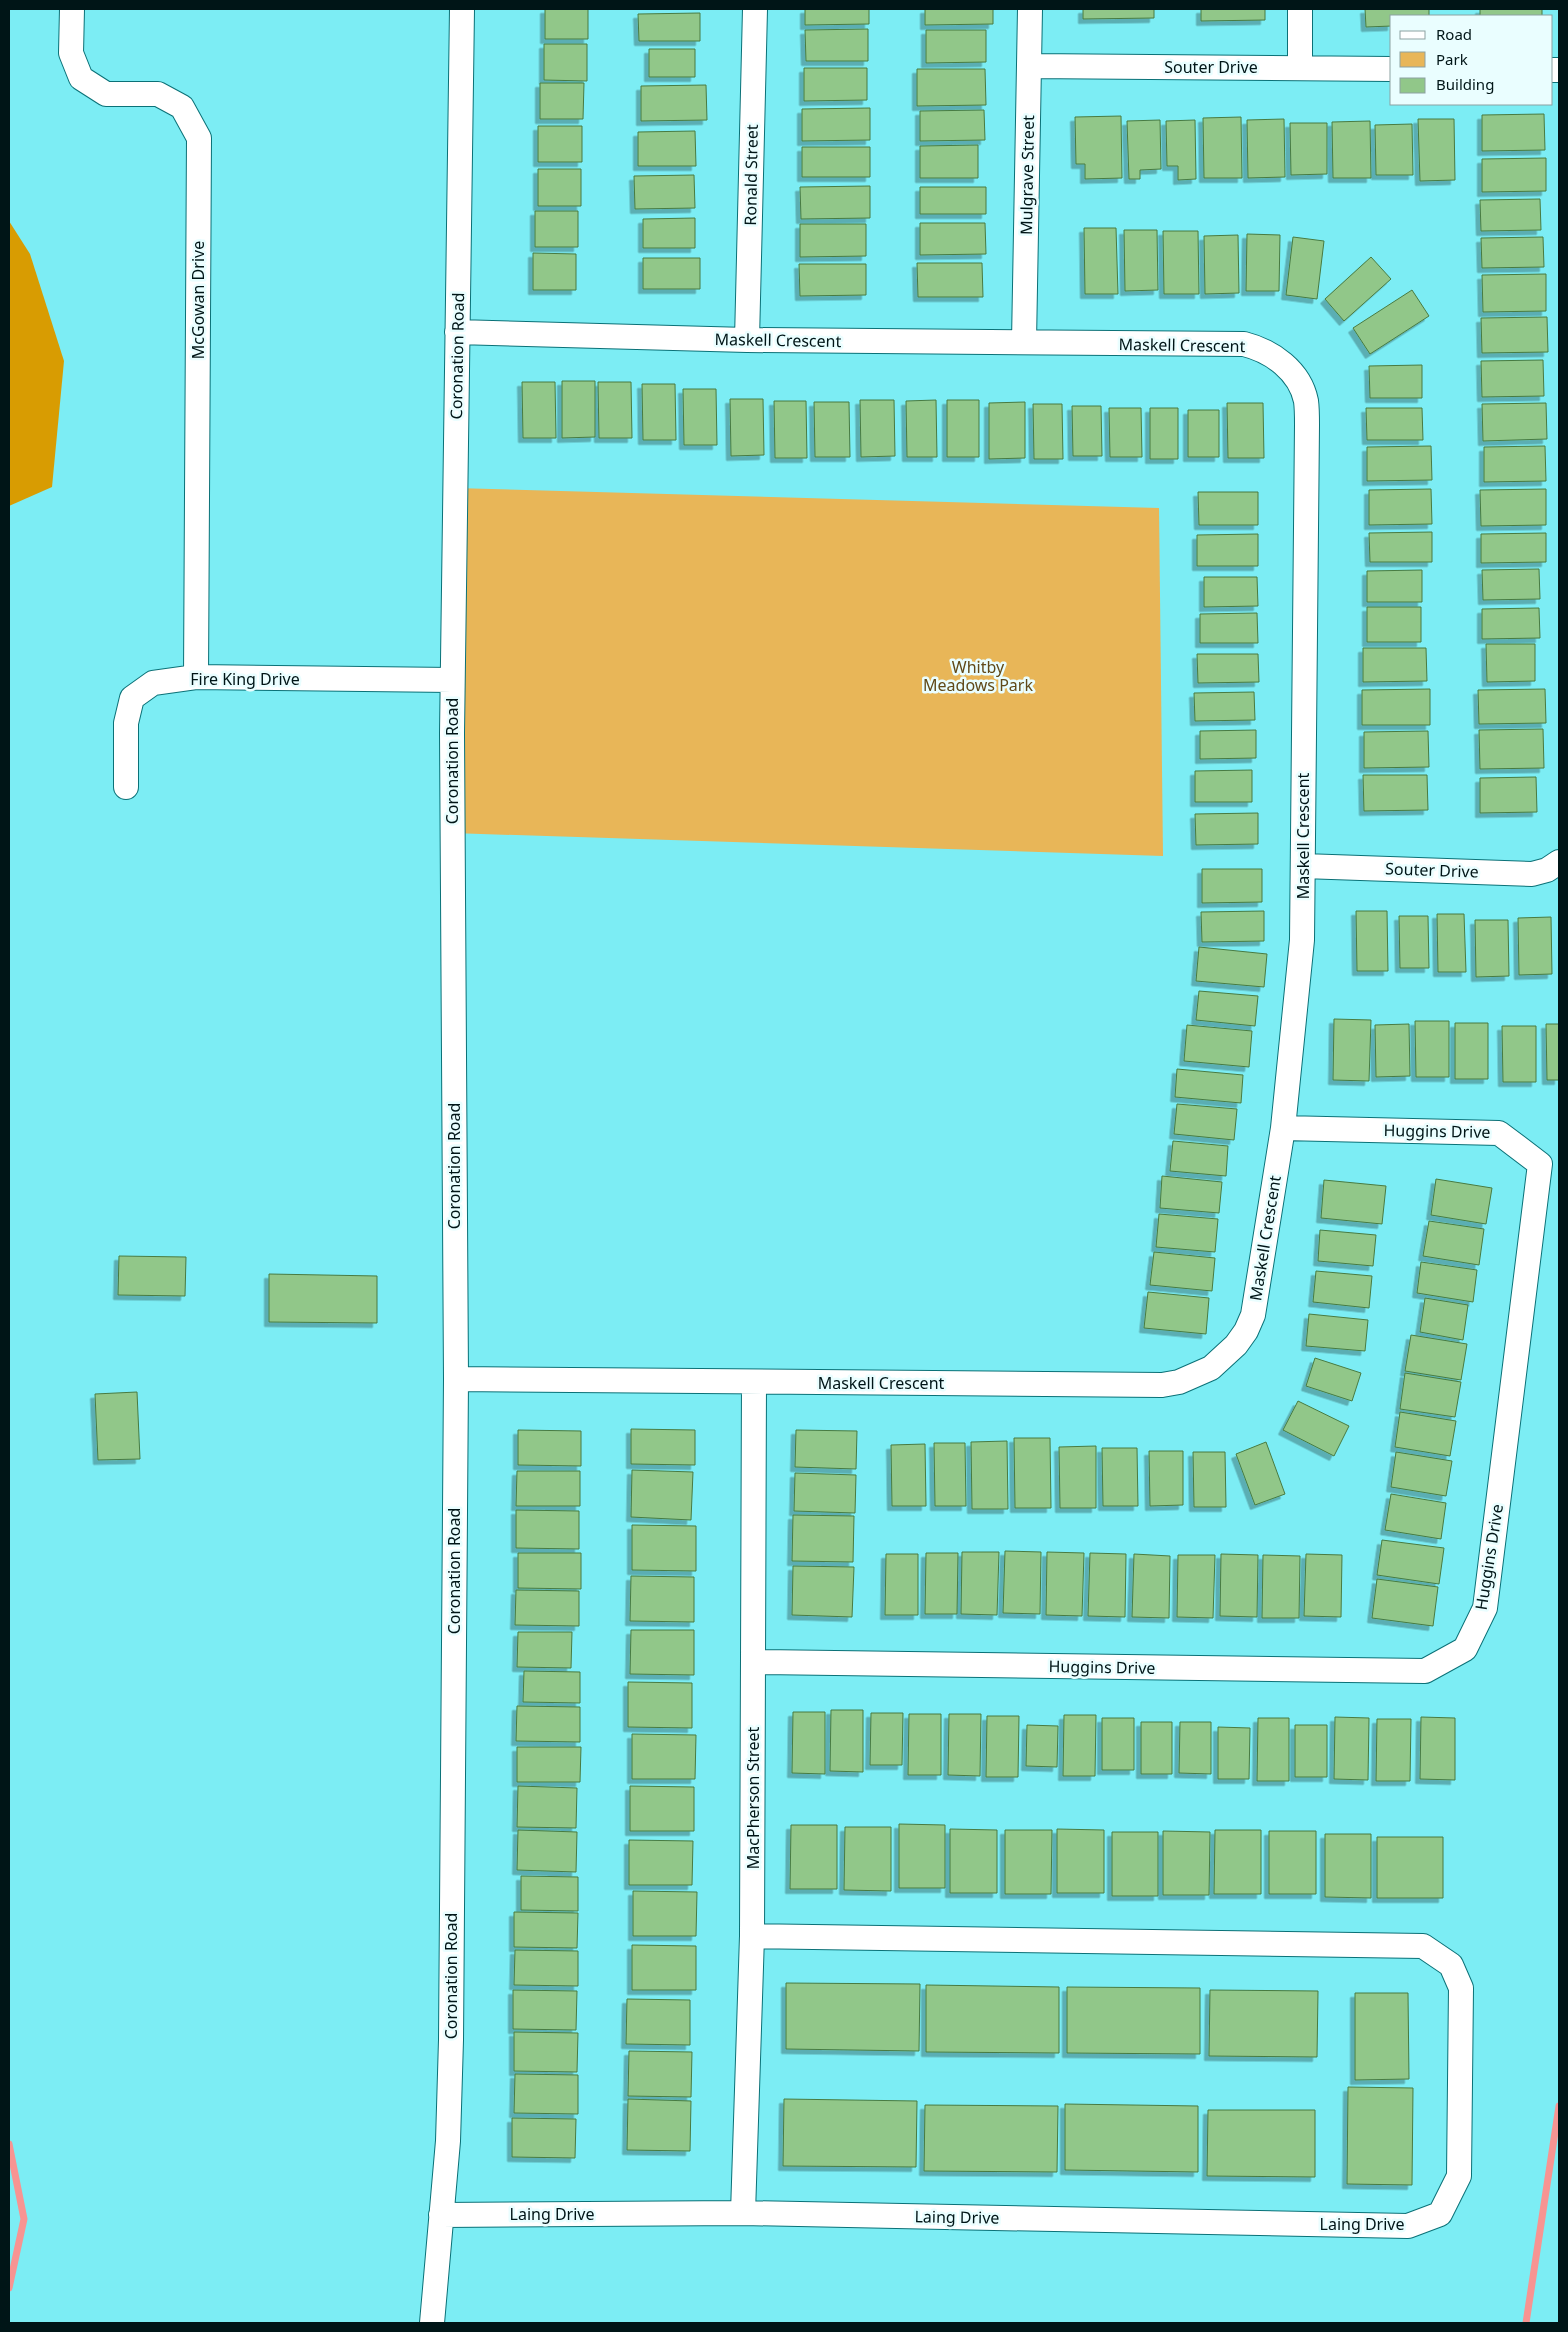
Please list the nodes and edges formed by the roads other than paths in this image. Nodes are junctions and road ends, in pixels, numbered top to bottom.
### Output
1 (72, 9) edge
2 (462, 9) edge
3 (755, 9) edge
4 (1030, 9) edge
5 (1300, 9) edge
6 (1030, 66) junction
7 (1300, 68) junction
8 (1390, 69) edge
9 (458, 332) junction
10 (748, 340) junction
11 (1024, 342) junction
12 (196, 677) junction
13 (452, 680) junction
14 (126, 786) dead end
15 (1559, 862) edge
16 (1303, 866) junction
17 (1283, 1128) junction
18 (456, 1379) junction
19 (754, 1382) junction
20 (753, 1662) junction
21 (752, 1936) junction
22 (743, 2213) junction
23 (441, 2215) junction
24 (432, 2323) edge

1 - 12 street, McGowan Drive
2 - 9 street, Coronation Road
3 - 10 street, Ronald Street
4 - 6 street, Mulgrave Street
5 - 7 street
6 - 7 street, Souter Drive
6 - 11 street, Mulgrave Street
7 - 8 street, Souter Drive
9 - 10 street, Maskell Crescent
9 - 13 street, Coronation Road
10 - 11 street, Maskell Crescent
11 - 16 street, Maskell Crescent
12 - 13 street, Fire King Drive
12 - 14 street, Fire King Drive
13 - 18 street, Coronation Road
15 - 16 street, Souter Drive
16 - 17 street, Maskell Crescent
17 - 19 street, Maskell Crescent
17 - 20 street, Huggins Drive
18 - 19 street, Maskell Crescent
18 - 23 street, Coronation Road
19 - 20 street, MacPherson Street
20 - 21 street, MacPherson Street
21 - 22 street, MacPherson Street
21 - 22 street, Laing Drive
22 - 23 street, Laing Drive
23 - 24 street, Coronation Road

